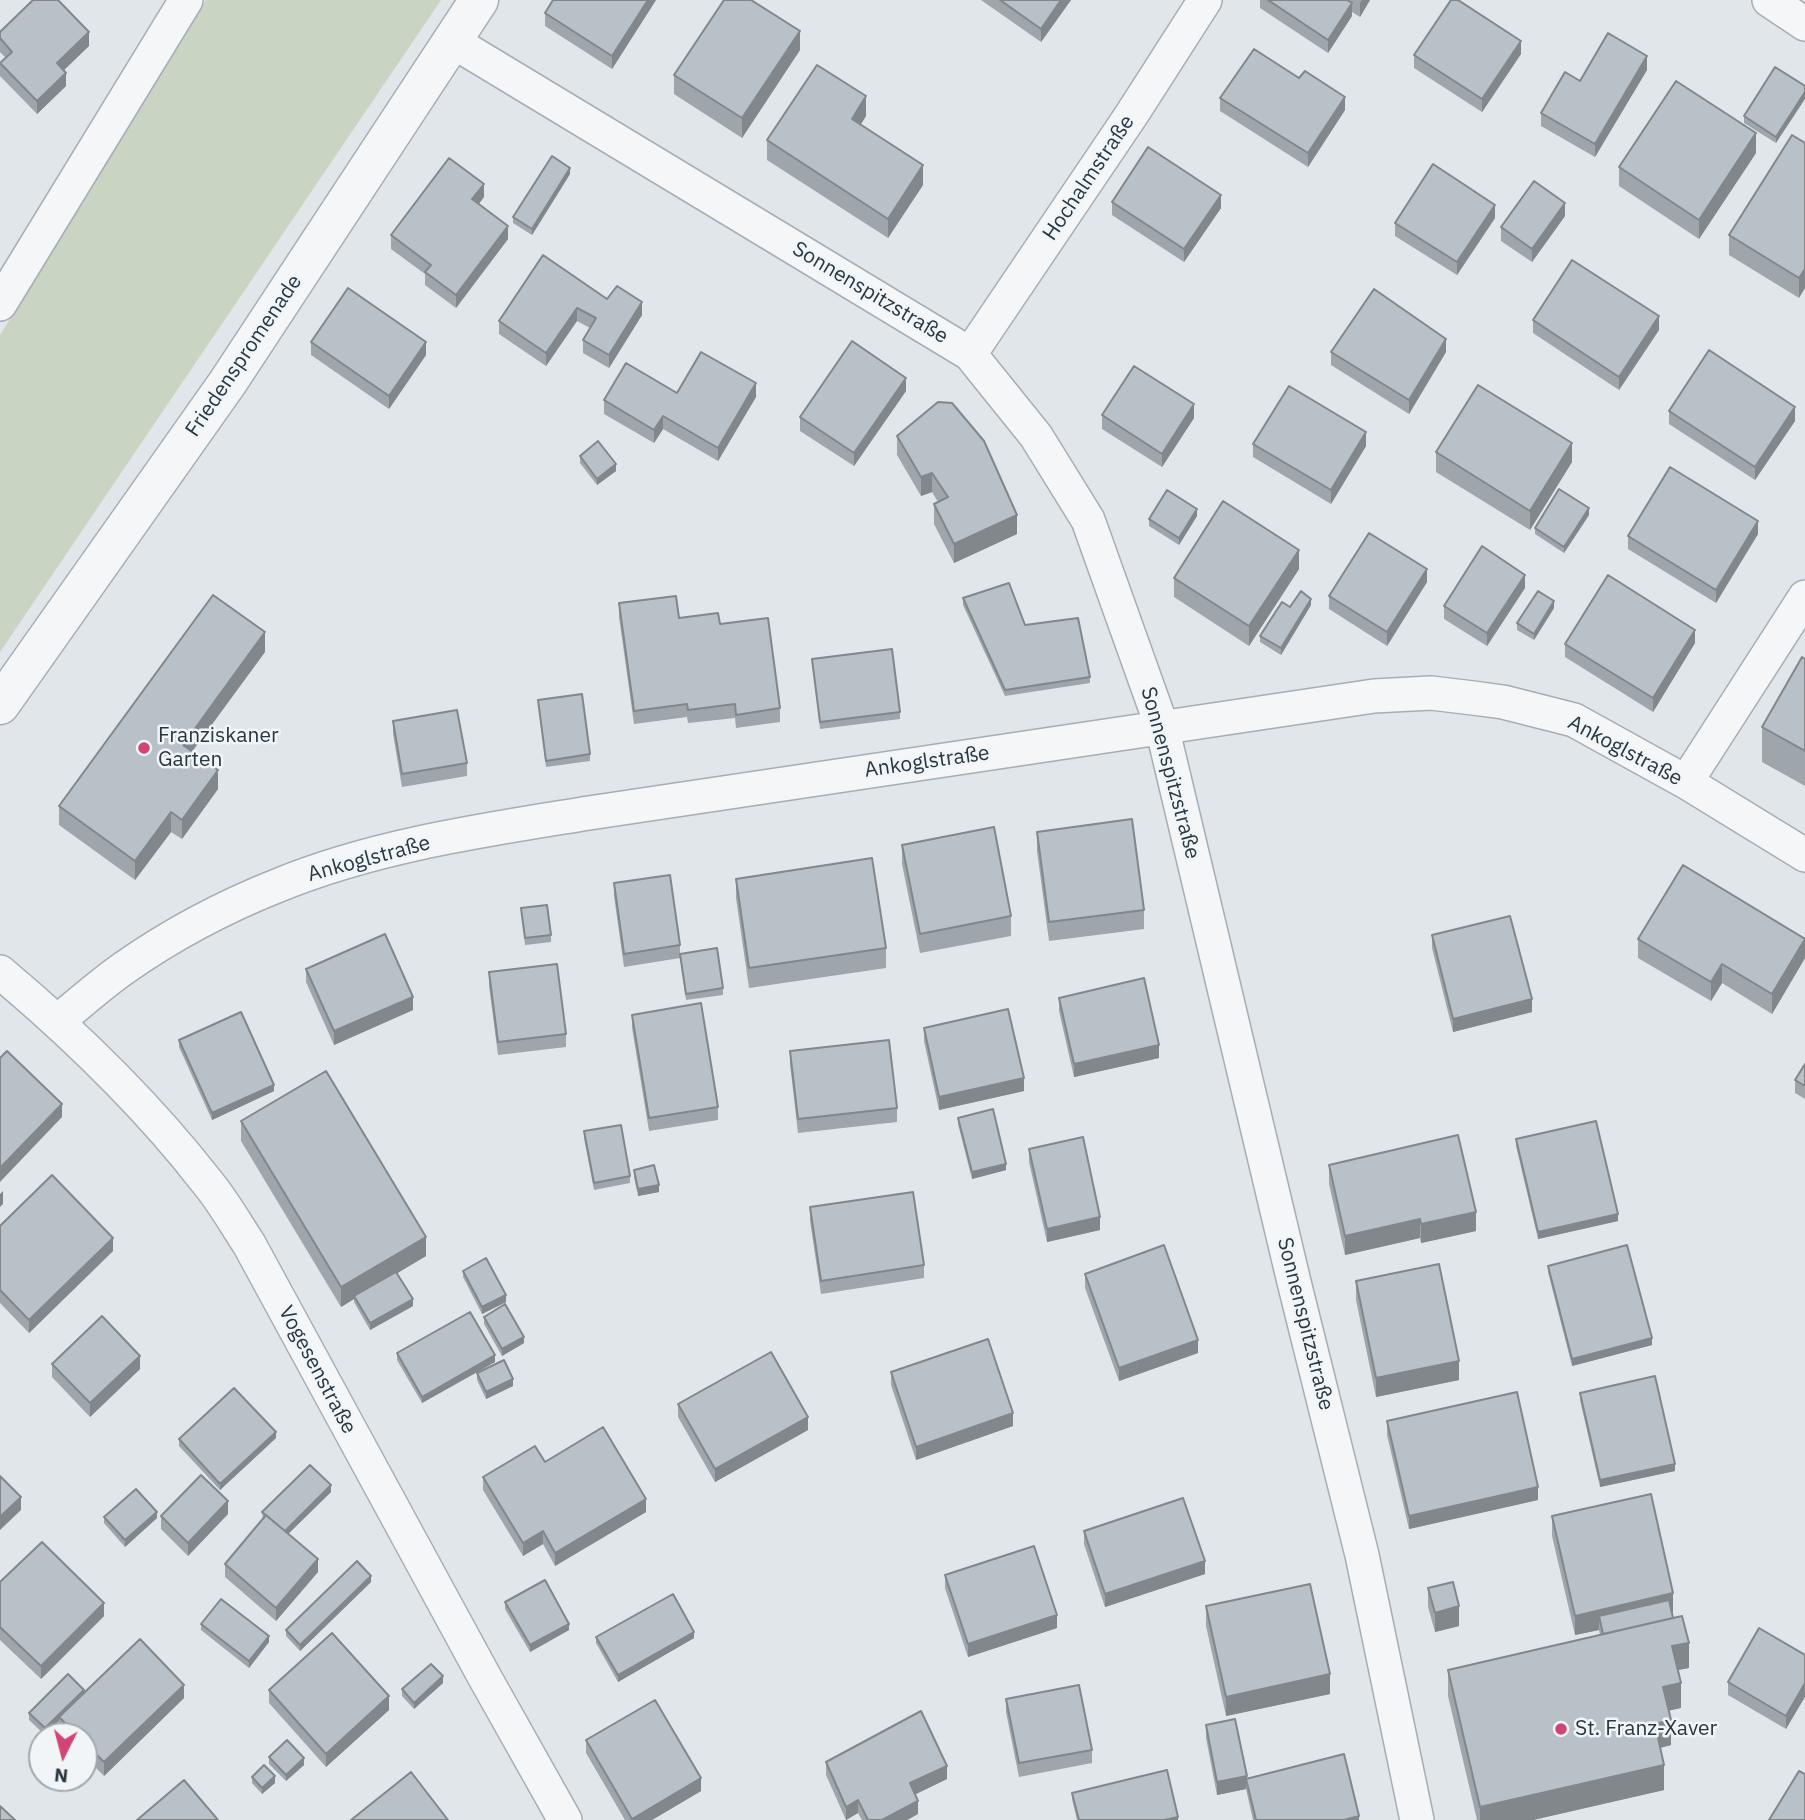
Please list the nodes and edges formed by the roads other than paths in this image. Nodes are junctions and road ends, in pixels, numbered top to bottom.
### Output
1 (186, 0) edge
2 (479, 0) edge
3 (1205, 0) edge
4 (1769, 0) edge
5 (1805, 24) edge
6 (453, 41) junction
7 (0, 304) edge
8 (970, 354) junction
9 (1805, 597) edge
10 (0, 705) edge
11 (1162, 727) junction
12 (1686, 782) junction
13 (1805, 855) edge
14 (0, 972) edge
15 (58, 1021) junction
16 (565, 1820) edge
17 (1417, 1820) edge

1 - 7 street
2 - 6 street, Friedenspromenade
3 - 8 street, Hochalmstraße
4 - 5 street
6 - 8 street, Sonnenspitzstraße
6 - 10 street, Friedenspromenade
8 - 11 street, Sonnenspitzstraße
9 - 12 street
11 - 12 street, Ankoglstraße
11 - 15 street, Ankoglstraße
11 - 17 street, Sonnenspitzstraße
12 - 13 street, Ankoglstraße
14 - 15 street, Vogesenstraße
15 - 16 street, Vogesenstraße

